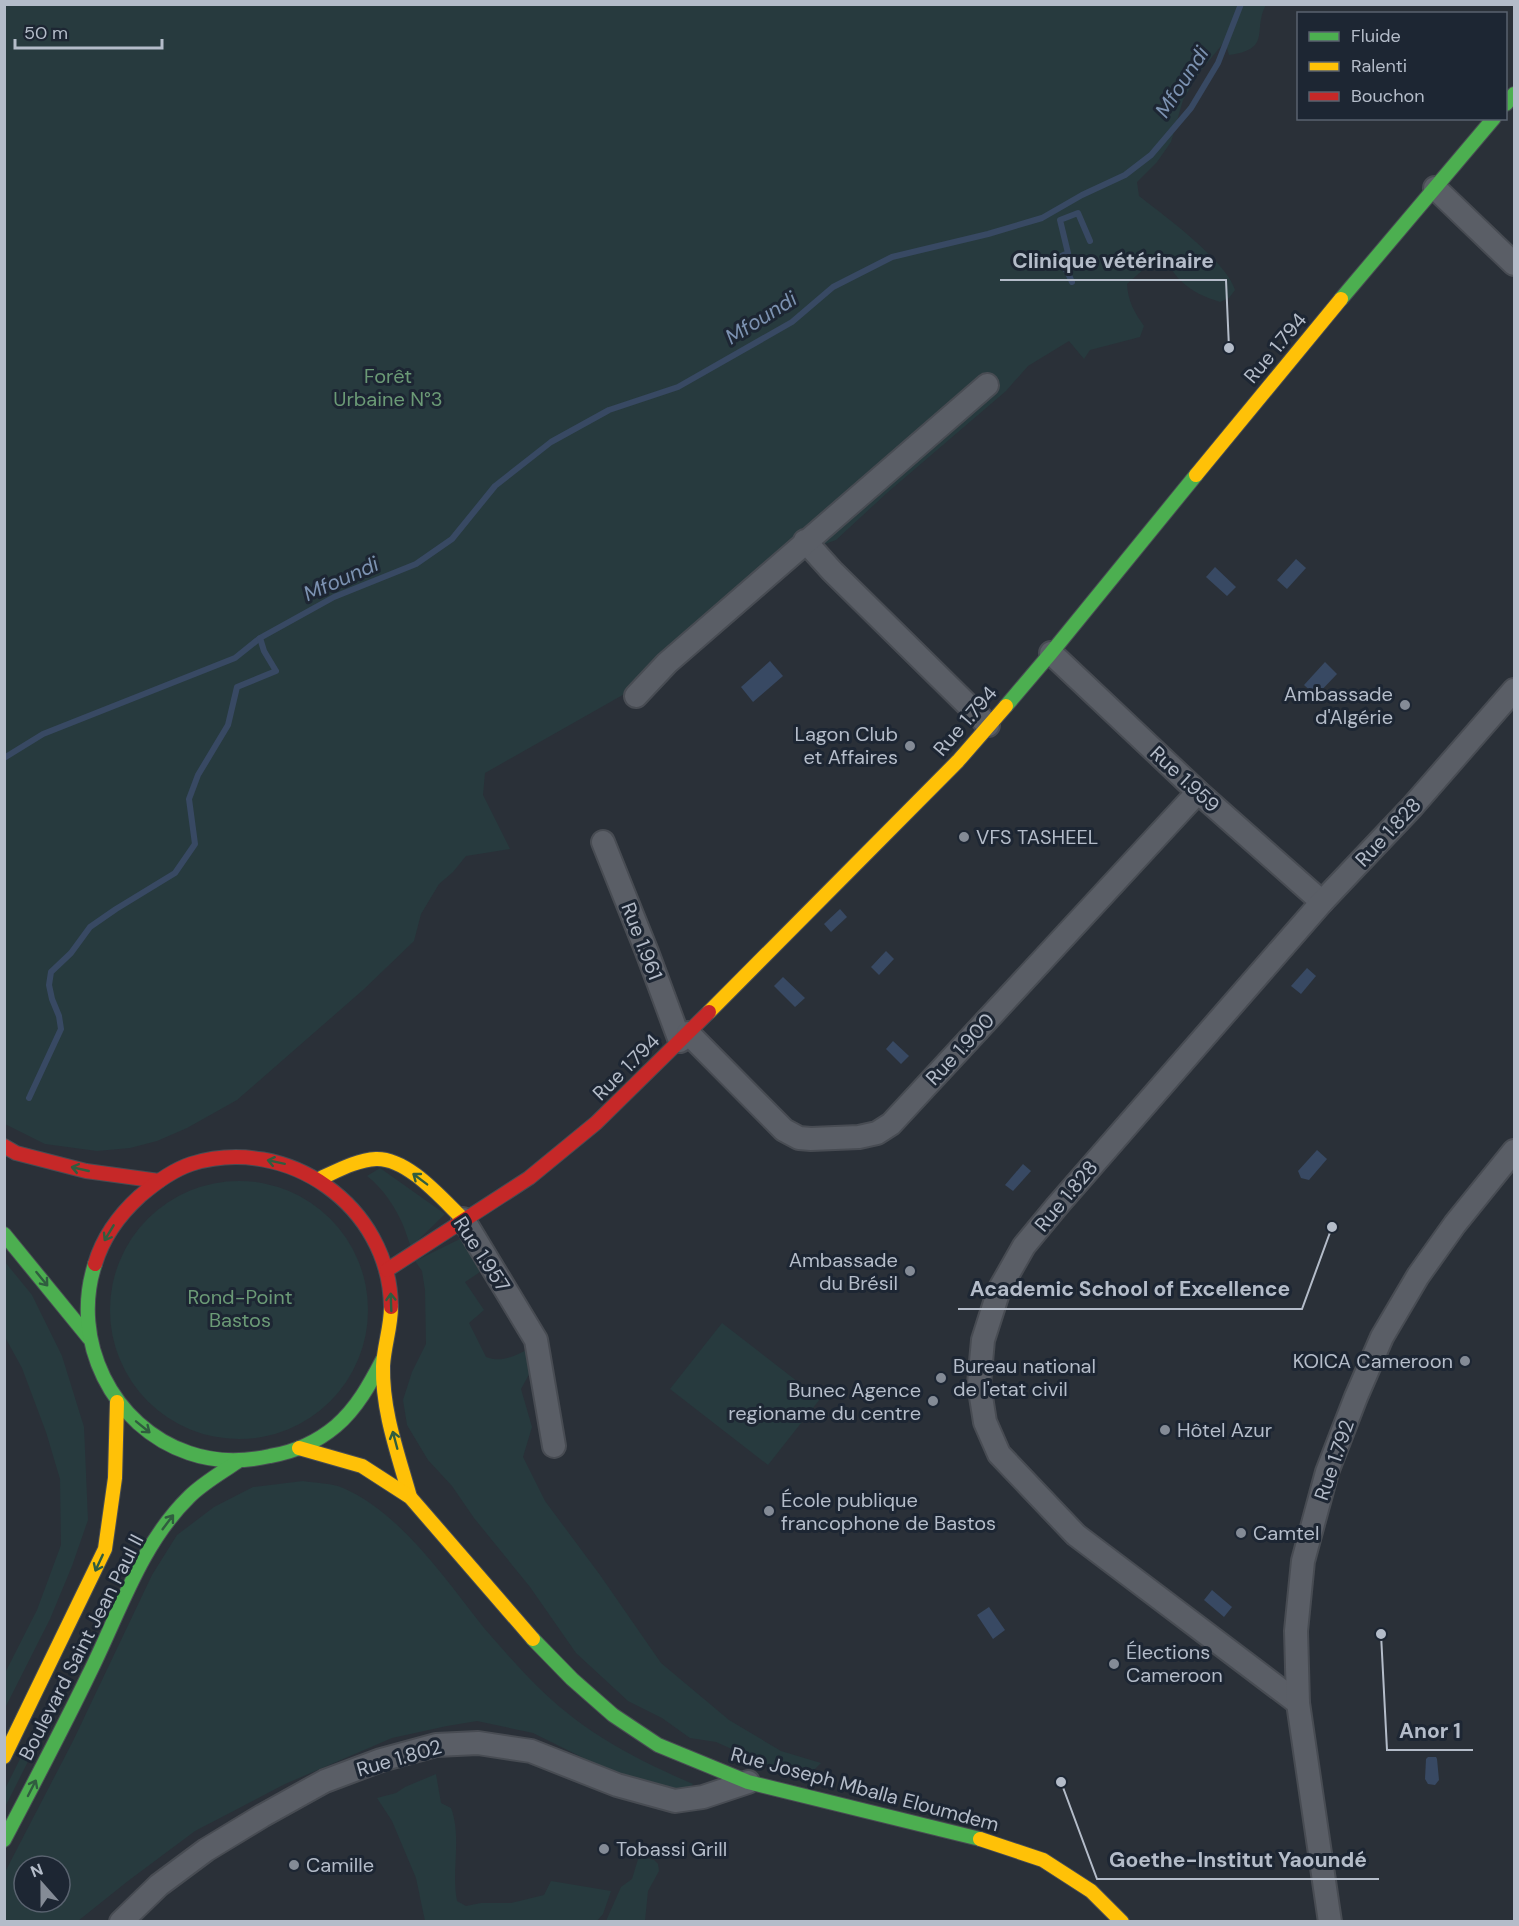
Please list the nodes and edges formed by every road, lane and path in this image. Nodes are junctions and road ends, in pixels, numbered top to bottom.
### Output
1 (1492, 120) edge
2 (1435, 188) junction
3 (1515, 264) edge
4 (987, 385) dead end
5 (805, 541) junction
6 (1051, 653) junction
7 (1515, 690) edge
8 (636, 696) dead end
9 (988, 725) junction
10 (1198, 792) junction
11 (603, 842) dead end
12 (1322, 902) junction
13 (684, 1037) junction
14 (10, 1149) edge
15 (1515, 1152) edge
16 (320, 1179) junction
17 (159, 1181) junction
18 (463, 1219) junction
19 (4, 1234) edge
20 (387, 1270) junction
21 (89, 1338) junction
22 (383, 1359) junction
23 (117, 1402) junction
24 (554, 1446) dead end
25 (299, 1448) junction
26 (237, 1462) junction
27 (410, 1497) junction
28 (1298, 1703) junction
29 (4, 1757) edge
30 (748, 1782) junction
31 (4, 1840) edge
32 (121, 1922) edge
33 (1122, 1922) edge
34 (1330, 1922) edge

1 - 2 main road, Rue 1.794
2 - 3 street
2 - 6 main road, Rue 1.794
4 - 5 street
5 - 8 street
5 - 9 street
6 - 9 main road, Rue 1.794
6 - 10 street, Rue 1.959
7 - 12 street, Rue 1.828
9 - 13 main road, Rue 1.794
10 - 12 street, Rue 1.959
10 - 13 street, Rue 1.900
11 - 13 street, Rue 1.961
12 - 28 street, Rue 1.828
13 - 18 main road, Rue 1.794
17 -> 14 main road
15 - 28 street, Rue 1.792
16 -> 17 main road
18 -> 16 main road, Rue 1.957
16 - 20 main road
17 -> 21 main road
18 - 20 main road, Rue 1.794
18 - 24 street, Rue 1.957
19 -> 21 main road
22 -> 20 main road
21 - 23 main road
22 - 25 main road
27 -> 22 main road
23 -> 26 main road
23 -> 29 main road, Boulevard Saint Jean Paul II
25 - 26 main road
25 - 27 main road, Rue Joseph Mballa Eloumdem
31 -> 26 main road, Boulevard Saint Jean Paul II
27 - 30 main road, Rue Joseph Mballa Eloumdem
28 - 34 street, Rue 1.792
30 - 32 street, Rue 1.802
30 - 33 main road, Rue Joseph Mballa Eloumdem

